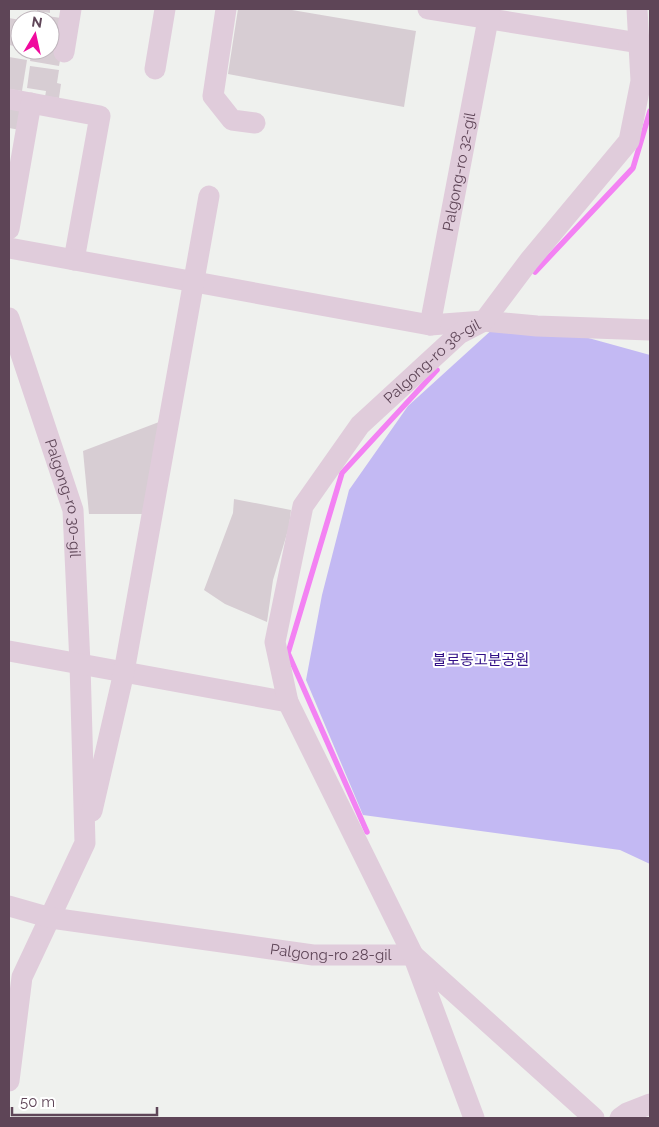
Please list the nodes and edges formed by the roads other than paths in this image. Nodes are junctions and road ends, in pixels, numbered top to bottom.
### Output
1 (72, 9) edge
2 (165, 9) edge
3 (226, 9) edge
4 (428, 9) edge
5 (637, 9) edge
6 (489, 14) edge
7 (639, 44) junction
8 (64, 52) dead end
9 (155, 69) dead end
10 (9, 100) edge
11 (31, 104) junction
12 (255, 123) dead end
13 (209, 196) dead end
14 (9, 229) edge
15 (9, 248) edge
16 (74, 260) junction
17 (193, 282) junction
18 (484, 321) junction
19 (430, 325) junction
20 (12, 327) edge
21 (650, 330) edge
22 (9, 651) edge
23 (80, 664) junction
24 (124, 672) junction
25 (288, 702) junction
26 (85, 843) junction
27 (9, 906) edge
28 (51, 918) junction
29 (413, 955) junction
30 (9, 1081) edge
31 (650, 1104) edge
32 (474, 1118) edge
33 (594, 1118) edge
34 (620, 1118) edge

1 - 8 street
2 - 9 street
3 - 12 street
4 - 6 street
5 - 7 street, Palgong-ro 38-gil
6 - 7 street
6 - 19 street, Palgong-ro 32-gil
7 - 18 street, Palgong-ro 38-gil
10 - 11 street
11 - 14 street
11 - 16 street
13 - 17 street
15 - 16 street
16 - 17 street
17 - 19 street
17 - 24 street, Palgong-ro 30-gil
18 - 19 street
18 - 21 street
18 - 25 street, Palgong-ro 38-gil
20 - 23 street, Palgong-ro 30-gil
22 - 23 street
23 - 24 street
23 - 26 street, Palgong-ro 30-gil
24 - 25 street
24 - 26 street, Palgong-ro 30-gil
25 - 29 street, Palgong-ro 38-gil
26 - 28 street, Palgong-ro 30-gil
27 - 28 street, Palgong-ro 28-gil
28 - 29 street, Palgong-ro 28-gil
28 - 30 street, Palgong-ro 30-gil
29 - 32 street, Palgong-ro 38-gil
29 - 33 street, Palgong-ro 28-gil
31 - 34 street

